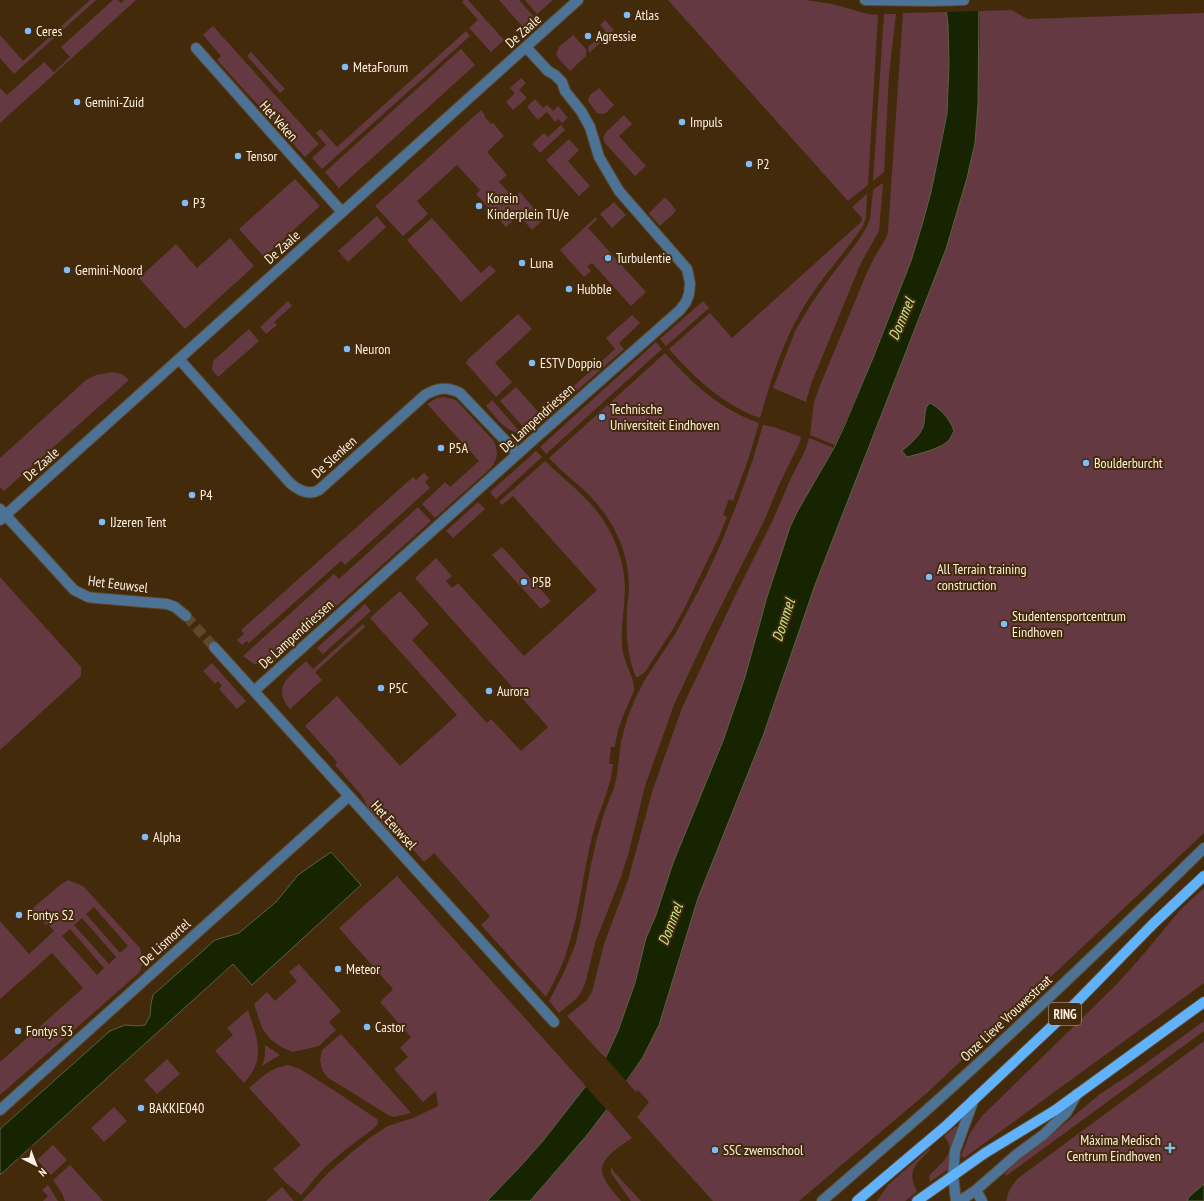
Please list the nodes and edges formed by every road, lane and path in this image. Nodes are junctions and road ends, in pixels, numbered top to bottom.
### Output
1 (578, 0) edge
2 (864, 0) edge
3 (964, 0) edge
4 (526, 47) junction
5 (196, 48) dead end
6 (342, 212) junction
7 (179, 359) junction
8 (518, 454) junction
9 (2, 515) edge
10 (186, 616) tunnel mouth
11 (214, 647) tunnel mouth
12 (254, 691) junction
13 (349, 796) junction
14 (1204, 848) edge
15 (1204, 876) edge
16 (1204, 1002) edge
17 (554, 1022) dead end
18 (1078, 1094) junction
19 (974, 1099) junction
20 (0, 1110) edge
21 (953, 1175) junction
22 (976, 1190) junction
23 (822, 1201) edge
24 (857, 1201) edge
25 (917, 1201) edge
26 (956, 1201) edge
27 (960, 1201) edge
28 (982, 1201) edge

1 - 4 street, De Zaale
2 - 3 street
4 - 6 street, De Zaale
4 - 8 street, De Lampendriessen
5 - 6 street, Het Veken
6 - 7 street, De Zaale
7 - 8 street, De Slenken
7 - 9 street, De Zaale
8 - 12 street, De Lampendriessen
9 - 10 street, Het Eeuwsel
11 - 12 street, Het Eeuwsel
12 - 13 street, Het Eeuwsel
13 - 17 street, Het Eeuwsel
13 - 20 street, De Lismortel
14 - 23 street, Onze Lieve Vrouwestraat
15 - 19 main road, RING
16 - 18 main road
18 - 21 main road
18 - 22 street
19 - 21 street
19 - 24 main road, RING
21 - 25 main road
21 - 26 street
22 - 27 street
22 - 28 street

